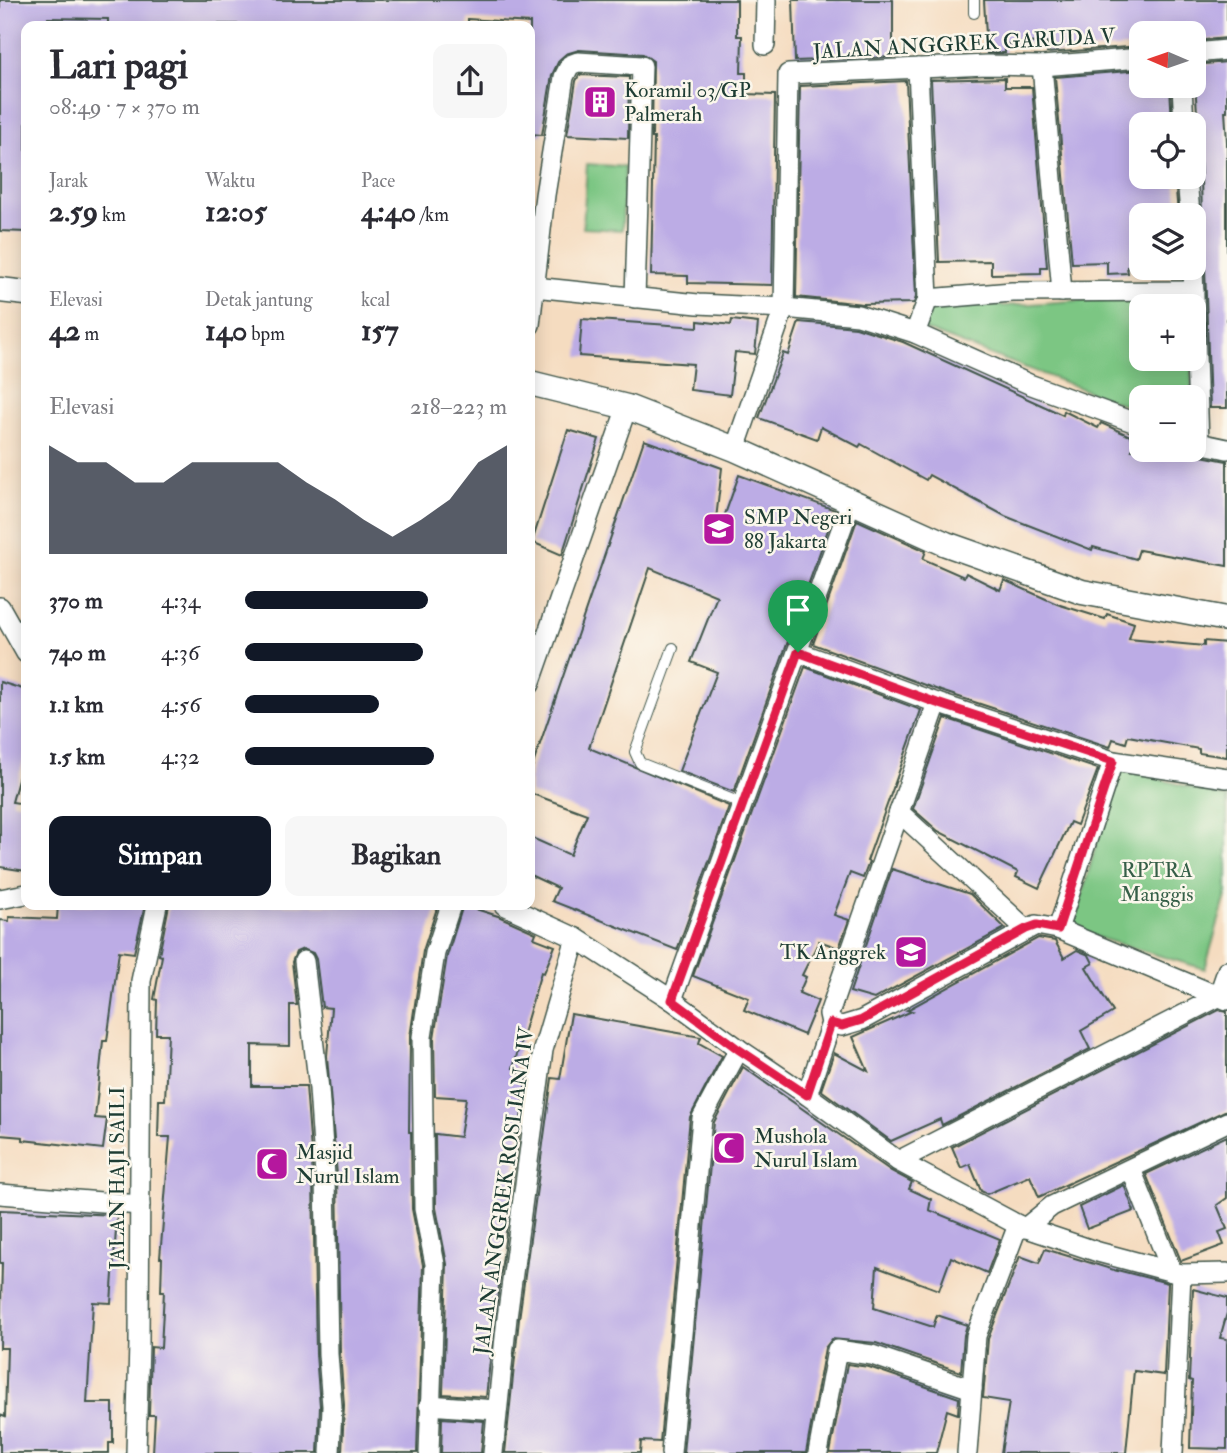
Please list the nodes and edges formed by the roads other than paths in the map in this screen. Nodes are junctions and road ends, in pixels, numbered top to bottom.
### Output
1 (766, 0) edge
2 (974, 0) edge
3 (974, 13) dead end
4 (765, 44) dead end
5 (1227, 50) edge
6 (1206, 52) edge
7 (1129, 59) edge
8 (1042, 66) junction
9 (918, 68) junction
10 (538, 194) edge
11 (535, 264) edge
12 (1194, 280) edge
13 (535, 287) edge
14 (0, 290) edge
15 (1194, 291) junction
16 (21, 292) edge
17 (1062, 292) junction
18 (635, 298) junction
19 (928, 299) junction
20 (784, 308) junction
21 (915, 333) junction
22 (535, 384) edge
23 (1195, 385) edge
24 (627, 407) junction
25 (1129, 421) edge
26 (1206, 444) edge
27 (735, 449) junction
28 (1227, 449) edge
29 (851, 502) junction
30 (0, 607) edge
31 (1227, 620) edge
32 (21, 646) edge
33 (673, 648) dead end
34 (798, 652) junction
35 (535, 670) edge
36 (937, 703) junction
37 (1113, 761) junction
38 (1227, 778) edge
39 (743, 804) junction
40 (899, 812) junction
41 (21, 895) edge
42 (0, 899) edge
43 (156, 910) edge
44 (450, 910) edge
45 (515, 910) edge
46 (1026, 929) junction
47 (1058, 929) junction
48 (576, 938) junction
49 (304, 961) dead end
50 (1227, 971) edge
51 (1222, 999) edge
52 (672, 1000) junction
53 (831, 1023) junction
54 (738, 1049) junction
55 (807, 1095) junction
56 (1227, 1122) edge
57 (898, 1161) junction
58 (1131, 1169) junction
59 (0, 1194) edge
60 (140, 1205) junction
61 (1021, 1227) junction
62 (1177, 1273) junction
63 (1227, 1273) edge
64 (972, 1389) junction
65 (429, 1405) junction
66 (496, 1410) junction
67 (136, 1453) edge
68 (330, 1453) edge
69 (429, 1453) edge
70 (493, 1453) edge
71 (671, 1453) edge
72 (818, 1453) edge
73 (967, 1453) edge
74 (1172, 1453) edge

1 - 4 street
2 - 3 lane
5 - 6 street
7 - 8 street, JALAN ANGGREK GARUDA V
8 - 9 street, JALAN ANGGREK GARUDA V
8 - 17 street
9 - 19 street
9 - 20 street, JALAN ANGGREK GARUDA V
10 - 11 street
10 - 18 street
12 - 15 street
13 - 18 street
14 - 16 street
15 - 17 street
15 - 23 street
17 - 19 street
18 - 20 street
19 - 21 street
20 - 21 street
20 - 27 street
21 - 25 street
22 - 24 street
24 - 27 street
24 - 35 street
26 - 28 street
27 - 29 street
29 - 31 street
29 - 34 street
30 - 32 street
33 - 39 lane
34 - 36 street
34 - 39 street
36 - 37 street
36 - 40 street
37 - 38 street
37 - 47 street
39 - 52 street
40 - 46 street
40 - 53 street
41 - 42 street
43 - 60 street, JALAN HAJI SAILI
44 - 65 street
45 - 48 street
46 - 47 street
46 - 53 street
47 - 51 street
48 - 52 street
48 - 66 street, JALAN ANGGREK ROSLIANA IV
49 - 68 street
50 - 51 street
51 - 57 street
52 - 54 street
53 - 55 street
54 - 55 street
54 - 71 street
55 - 57 street
56 - 58 street
57 - 61 street
58 - 61 street
58 - 62 street
59 - 60 street
60 - 67 street, JALAN HAJI SAILI
61 - 62 street
61 - 64 street
62 - 63 street
62 - 74 street
64 - 72 street
64 - 73 street
65 - 66 street
65 - 69 street
66 - 70 street, JALAN ANGGREK ROSLIANA IV

